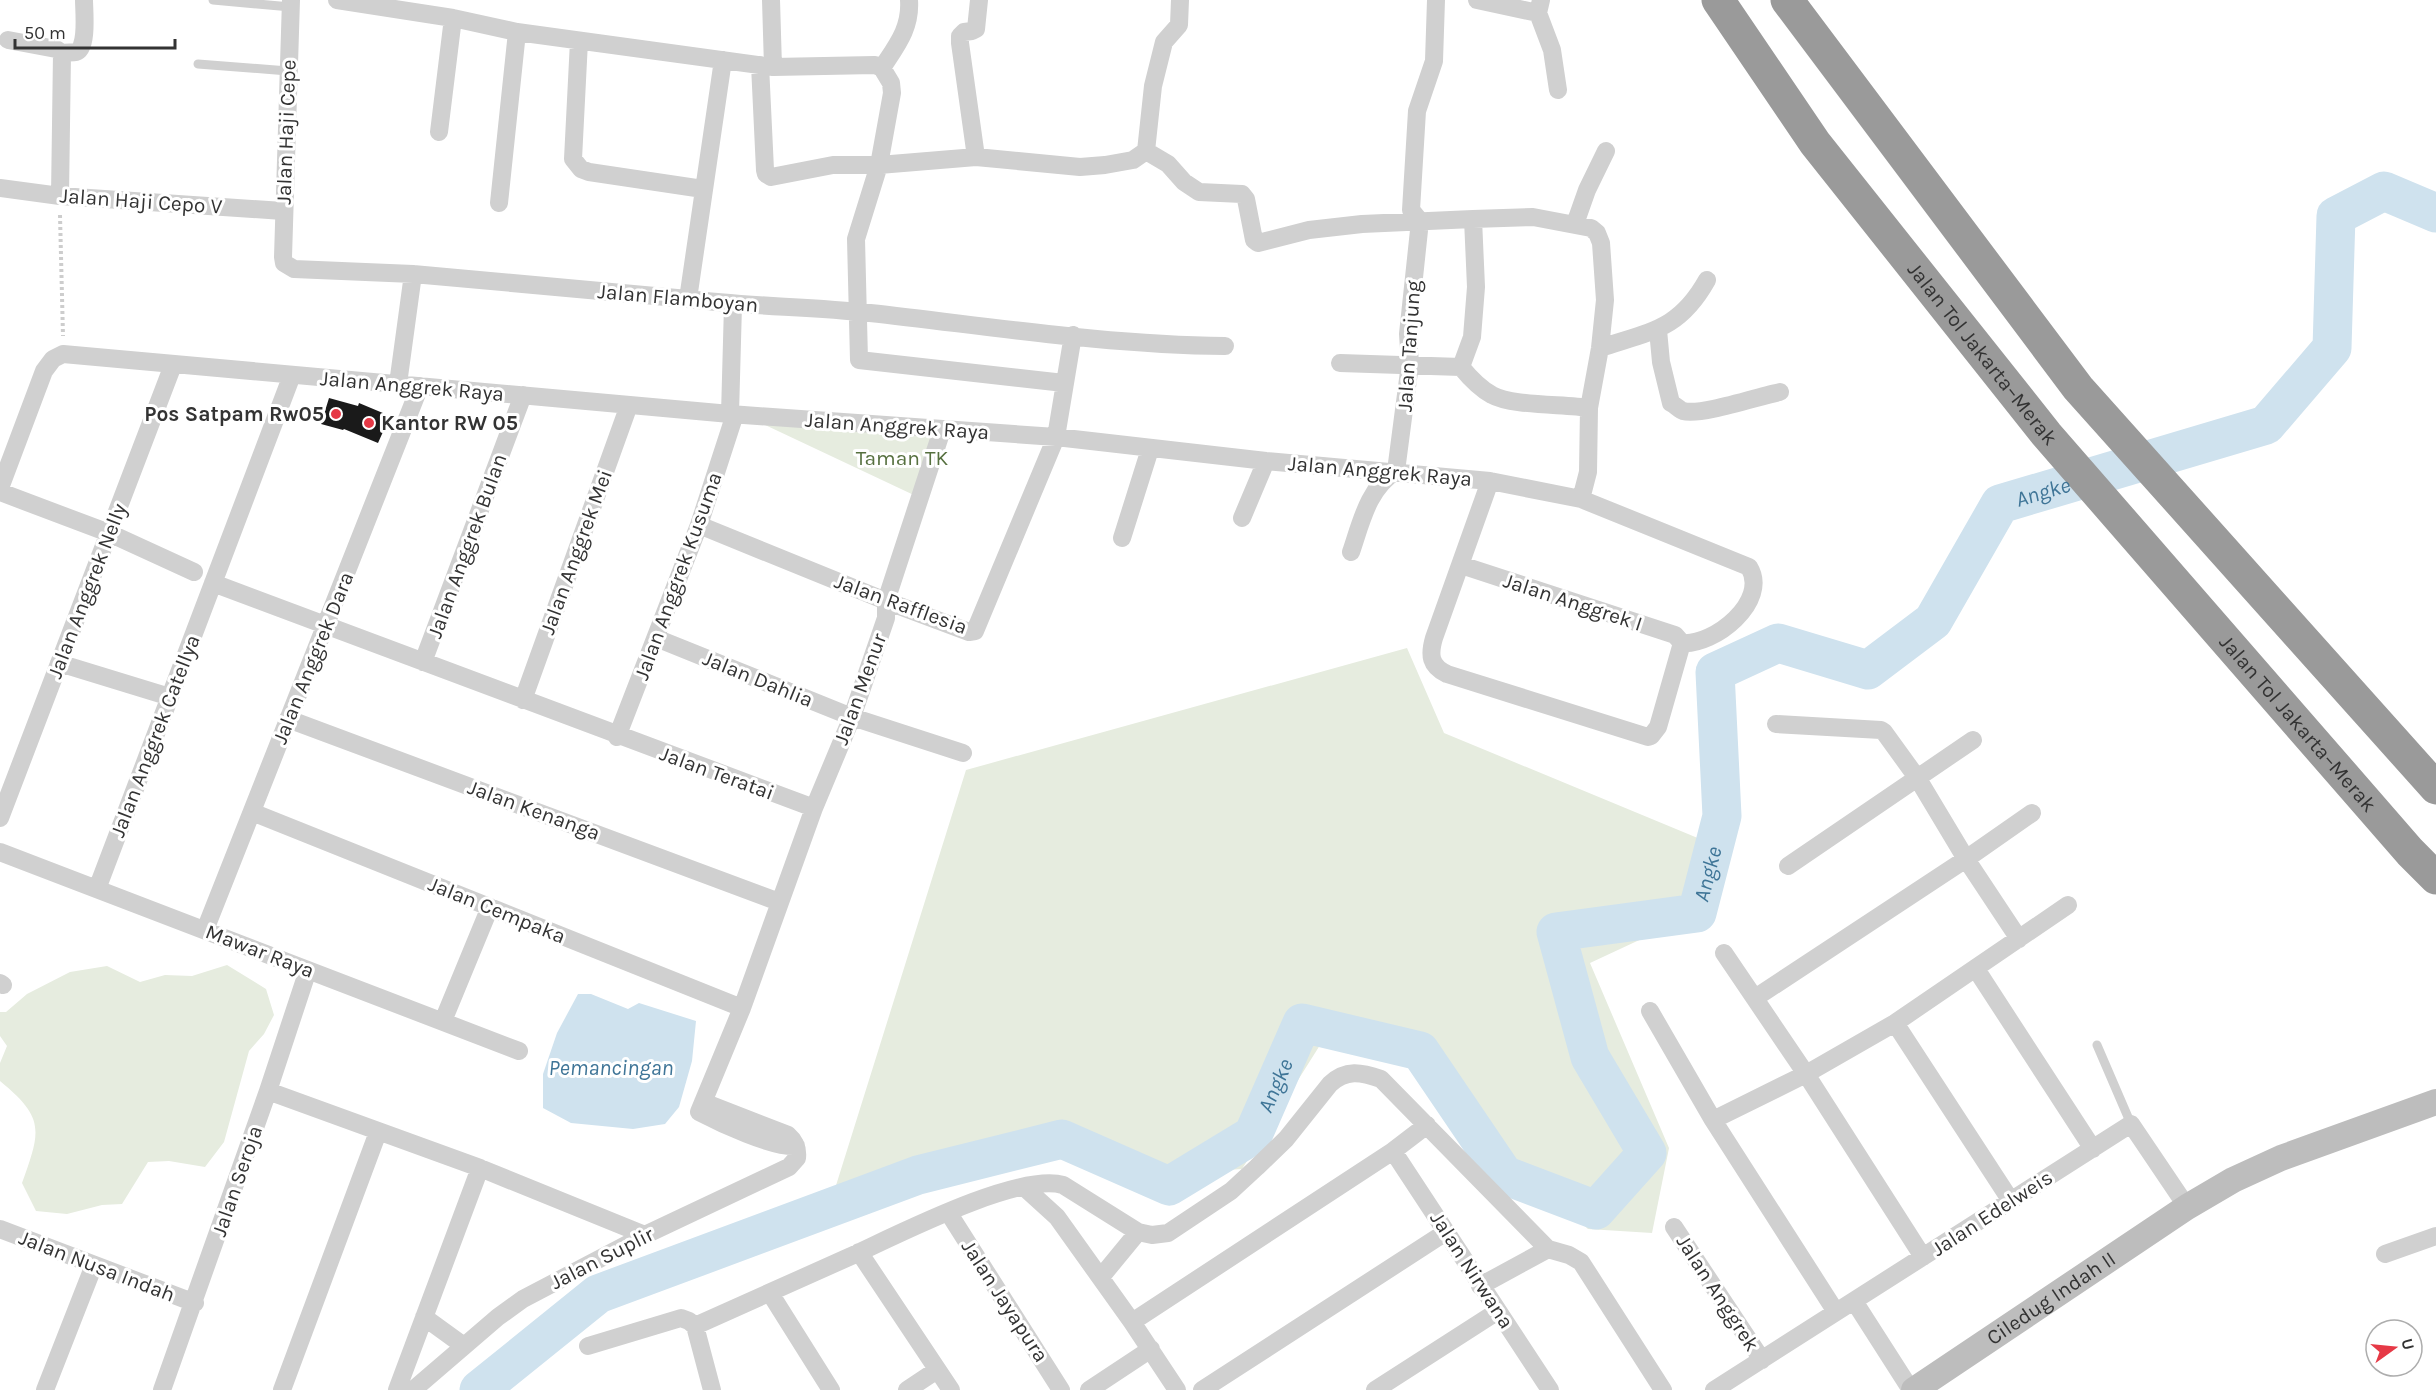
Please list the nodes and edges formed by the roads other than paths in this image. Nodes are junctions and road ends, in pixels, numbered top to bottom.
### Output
1 (84, 0) edge
2 (213, 0) edge
3 (337, 0) edge
4 (771, 0) edge
5 (909, 0) edge
6 (979, 0) edge
7 (1180, 0) edge
8 (1436, 0) edge
9 (1476, 0) edge
10 (1718, 0) edge
11 (1787, 0) edge
12 (291, 3) edge
13 (1540, 7) edge
14 (453, 18) junction
15 (517, 32) junction
16 (8, 40) dead end
17 (579, 41) junction
18 (62, 53) junction
19 (723, 60) junction
20 (198, 64) dead end
21 (766, 66) junction
22 (882, 68) junction
23 (288, 71) junction
24 (1558, 90) dead end
25 (439, 132) dead end
26 (1146, 151) junction
27 (1606, 151) dead end
28 (975, 157) junction
29 (879, 165) junction
30 (0, 188) edge
31 (703, 189) junction
32 (60, 196) junction
33 (499, 203) dead end
34 (283, 211) junction
35 (1473, 219) junction
36 (1420, 221) junction
37 (1575, 224) junction
38 (284, 263) joint
39 (413, 274) junction
40 (1707, 280) dead end
41 (688, 299) junction
42 (733, 305) junction
43 (856, 311) junction
44 (1658, 330) junction
45 (1073, 335) junction
46 (1225, 346) dead end
47 (1600, 348) junction
48 (1340, 363) dead end
49 (1410, 364) junction
50 (174, 365) junction
51 (1461, 368) junction
52 (292, 375) junction
53 (1064, 383) junction
54 (398, 384) junction
55 (420, 386) junction
56 (1780, 392) dead end
57 (523, 395) junction
58 (629, 405) junction
59 (1589, 408) junction
60 (733, 414) junction
61 (942, 430) junction
62 (1056, 437) junction
63 (1150, 449) junction
64 (1266, 461) junction
65 (1396, 471) junction
66 (1490, 481) junction
67 (0, 490) edge
68 (1581, 499) junction
69 (1242, 518) dead end
70 (699, 525) junction
71 (109, 533) junction
72 (1122, 538) dead end
73 (1351, 552) dead end
74 (1461, 565) junction
75 (194, 572) dead end
76 (213, 583) junction
77 (886, 601) junction
78 (327, 625) junction
79 (656, 638) junction
80 (1682, 643) junction
81 (423, 662) junction
82 (59, 663) junction
83 (170, 697) junction
84 (523, 700) junction
85 (852, 717) junction
86 (288, 718) junction
87 (1776, 724) dead end
88 (617, 737) junction
89 (1973, 740) dead end
90 (963, 753) dead end
91 (1918, 779) junction
92 (2436, 788) edge
93 (813, 808) junction
94 (252, 812) junction
95 (2032, 813) dead end
96 (0, 818) edge
97 (0, 852) edge
98 (1966, 859) junction
99 (1788, 866) dead end
100 (2436, 878) edge
101 (97, 889) junction
102 (779, 902) junction
103 (2068, 905) dead end
104 (490, 907) junction
105 (204, 930) junction
106 (2019, 939) junction
107 (1724, 953) dead end
108 (1976, 969) junction
109 (308, 970) junction
110 (1755, 998) junction
111 (742, 1008) junction
112 (1650, 1011) dead end
113 (443, 1022) junction
114 (1895, 1023) junction
115 (2097, 1045) dead end
116 (519, 1050) dead end
117 (1806, 1074) junction
118 (268, 1091) junction
119 (2436, 1102) edge
120 (1713, 1120) junction
121 (2131, 1124) junction
122 (1426, 1125) junction
123 (378, 1132) junction
124 (2093, 1149) junction
125 (1393, 1151) junction
126 (480, 1168) junction
127 (1024, 1187) junction
128 (2011, 1201) junction
129 (2187, 1208) junction
130 (948, 1212) junction
131 (1674, 1227) dead end
132 (0, 1229) edge
133 (1138, 1232) junction
134 (1446, 1232) junction
135 (645, 1235) junction
136 (2436, 1236) edge
137 (1548, 1249) junction
138 (859, 1252) junction
139 (2385, 1254) dead end
140 (1923, 1257) junction
141 (94, 1265) junction
142 (1101, 1277) junction
143 (1480, 1286) junction
144 (770, 1293) junction
145 (1854, 1301) junction
146 (195, 1303) junction
147 (1498, 1311) junction
148 (1836, 1312) junction
149 (424, 1317) junction
150 (1132, 1322) junction
151 (695, 1326) junction
152 (464, 1346) junction
153 (588, 1346) dead end
154 (1151, 1349) junction
155 (1762, 1360) junction
156 (938, 1370) junction
157 (45, 1390) edge
158 (162, 1390) edge
159 (282, 1390) edge
160 (397, 1390) edge
161 (413, 1390) edge
162 (712, 1390) edge
163 (831, 1390) edge
164 (907, 1390) edge
165 (951, 1390) edge
166 (1061, 1390) edge
167 (1089, 1390) edge
168 (1177, 1390) edge
169 (1202, 1390) edge
170 (1375, 1390) edge
171 (1550, 1390) edge
172 (1663, 1390) edge
173 (1714, 1390) edge
174 (1912, 1390) edge

1 - 18 street
2 - 12 lane
3 - 14 street
4 - 21 street
5 - 22 street
6 - 28 street
7 - 26 street
8 - 36 street
9 - 13 street
10 - 100 highway, Jalan Tol Jakarta–Merak
11 - 92 highway
12 - 23 street, Jalan Haji Cepe
13 - 24 street
14 - 15 street
14 - 25 street
15 - 17 street
15 - 33 street
16 - 18 street
17 - 19 street
17 - 31 street
18 - 32 street
19 - 21 street
19 - 31 street
20 - 23 lane
21 - 22 street
21 - 29 street
22 - 29 street
23 - 34 street, Jalan Haji Cepe
26 - 28 street
26 - 36 street
27 - 37 street
28 - 29 street
29 - 43 street
30 - 32 street, Jalan Haji Cepo V
31 - 41 street
32 - 34 street, Jalan Haji Cepo V
34 - 38 street, Jalan Haji Cepe
35 - 36 street
35 - 37 street
35 - 51 street
36 - 49 street, Jalan Tanjung
37 - 47 street
38 - 39 street, Jalan Flamboyan
39 - 41 street, Jalan Flamboyan
39 - 54 street
40 - 44 street
41 - 42 street, Jalan Flamboyan
42 - 43 street, Jalan Flamboyan
42 - 60 street, Jalan Anggrek Kusuma
43 - 45 street, Jalan Flamboyan
43 - 53 street
44 - 47 street
44 - 56 street
45 - 46 street, Jalan Flamboyan
45 - 53 street
47 - 59 street
48 - 49 street
49 - 51 street
49 - 65 street, Jalan Tanjung
50 - 52 street, Jalan Anggrek Raya
50 - 67 street, Jalan Anggrek Raya
50 - 71 street, Jalan Anggrek Nelly
51 - 59 street
52 - 54 street, Jalan Anggrek Raya
52 - 76 street, Jalan Anggrek Catellya
53 - 62 street
54 - 55 street, Jalan Anggrek Raya
55 - 57 street, Jalan Anggrek Raya
55 - 78 street, Jalan Anggrek Dara
57 - 58 street, Jalan Anggrek Raya
57 - 81 street, Jalan Anggrek Bulan
58 - 60 street, Jalan Anggrek Raya
58 - 84 street, Jalan Anggrek Mei
59 - 68 street
60 - 61 street, Jalan Anggrek Raya
60 - 70 street, Jalan Anggrek Kusuma
61 - 62 street, Jalan Anggrek Raya
61 - 77 street, Jalan Menur
62 - 63 street, Jalan Anggrek Raya
62 - 77 street, Jalan Rafflesia
63 - 64 street, Jalan Anggrek Raya
63 - 72 street
64 - 65 street, Jalan Anggrek Raya
64 - 69 street
65 - 66 street, Jalan Anggrek Raya
65 - 73 street
66 - 68 street, Jalan Anggrek Raya
66 - 74 street
67 - 71 street
68 - 80 street, Jalan Anggrek Raya
70 - 77 street, Jalan Rafflesia
70 - 79 street, Jalan Anggrek Kusuma
71 - 75 street
71 - 82 street, Jalan Anggrek Nelly
74 - 80 street, Jalan Anggrek I
74 - 80 street
76 - 78 street
76 - 83 street, Jalan Anggrek Catellya
77 - 85 street, Jalan Menur
78 - 81 street, Jalan Teratai
78 - 86 street, Jalan Anggrek Dara
79 - 85 street, Jalan Dahlia
79 - 88 street, Jalan Anggrek Kusuma
81 - 84 street, Jalan Teratai
82 - 83 street
82 - 96 street, Jalan Anggrek Nelly
83 - 101 street, Jalan Anggrek Catellya
84 - 88 street, Jalan Teratai
85 - 90 street, Jalan Dahlia
85 - 93 street, Jalan Menur
86 - 94 street, Jalan Anggrek Dara
86 - 102 street, Jalan Kenanga
87 - 91 street
88 - 93 street, Jalan Teratai
89 - 91 street
91 - 98 street
91 - 99 street
93 - 102 street
94 - 104 street, Jalan Cempaka
94 - 105 street, Jalan Anggrek Dara
95 - 98 street
97 - 101 street, Mawar Raya
98 - 106 street
98 - 110 street
101 - 105 street, Mawar Raya
102 - 111 street
103 - 106 street
104 - 111 street, Jalan Cempaka
104 - 113 street
105 - 109 street, Mawar Raya
106 - 108 street
107 - 110 street
108 - 114 street
108 - 124 street
109 - 113 street, Mawar Raya
109 - 118 street, Jalan Seroja
110 - 117 street
111 - 135 street, Jalan Suplir
112 - 120 street
113 - 116 street, Mawar Raya
114 - 117 street
114 - 128 street
115 - 121 lane
117 - 120 street
117 - 140 street
118 - 123 street
118 - 146 street, Jalan Seroja
119 - 129 street, Ciledug Indah II
120 - 148 street
121 - 124 street, Jalan Edelweis
121 - 129 street
122 - 125 street
122 - 133 street
122 - 137 street
123 - 126 street
123 - 159 street
124 - 128 street, Jalan Edelweis
125 - 134 street, Jalan Nirwana
125 - 150 street
126 - 135 street
126 - 149 street
127 - 130 street
127 - 133 street
127 - 142 street
128 - 140 street, Jalan Edelweis
129 - 174 street, Ciledug Indah II
130 - 138 street
130 - 166 street, Jalan Jayapura
131 - 155 street, Jalan Anggrek
132 - 141 street, Jalan Nusa Indah
133 - 142 street
134 - 143 street, Jalan Nirwana
134 - 169 street
135 - 152 street, Jalan Suplir
136 - 139 street
137 - 143 street
137 - 172 street
138 - 144 street
138 - 156 street
140 - 145 street, Jalan Edelweis
141 - 146 street, Jalan Nusa Indah
141 - 157 street
142 - 150 street
143 - 147 street, Jalan Nirwana
144 - 151 street
144 - 163 street
145 - 148 street, Jalan Edelweis
145 - 174 street
146 - 158 street, Jalan Seroja
147 - 170 street
147 - 171 street, Jalan Nirwana
148 - 155 street, Jalan Edelweis
149 - 152 street
149 - 160 street
150 - 154 street
151 - 153 street
151 - 162 street
152 - 161 street, Jalan Suplir
154 - 167 street
154 - 168 street
155 - 173 street, Jalan Edelweis
156 - 164 street
156 - 165 street

